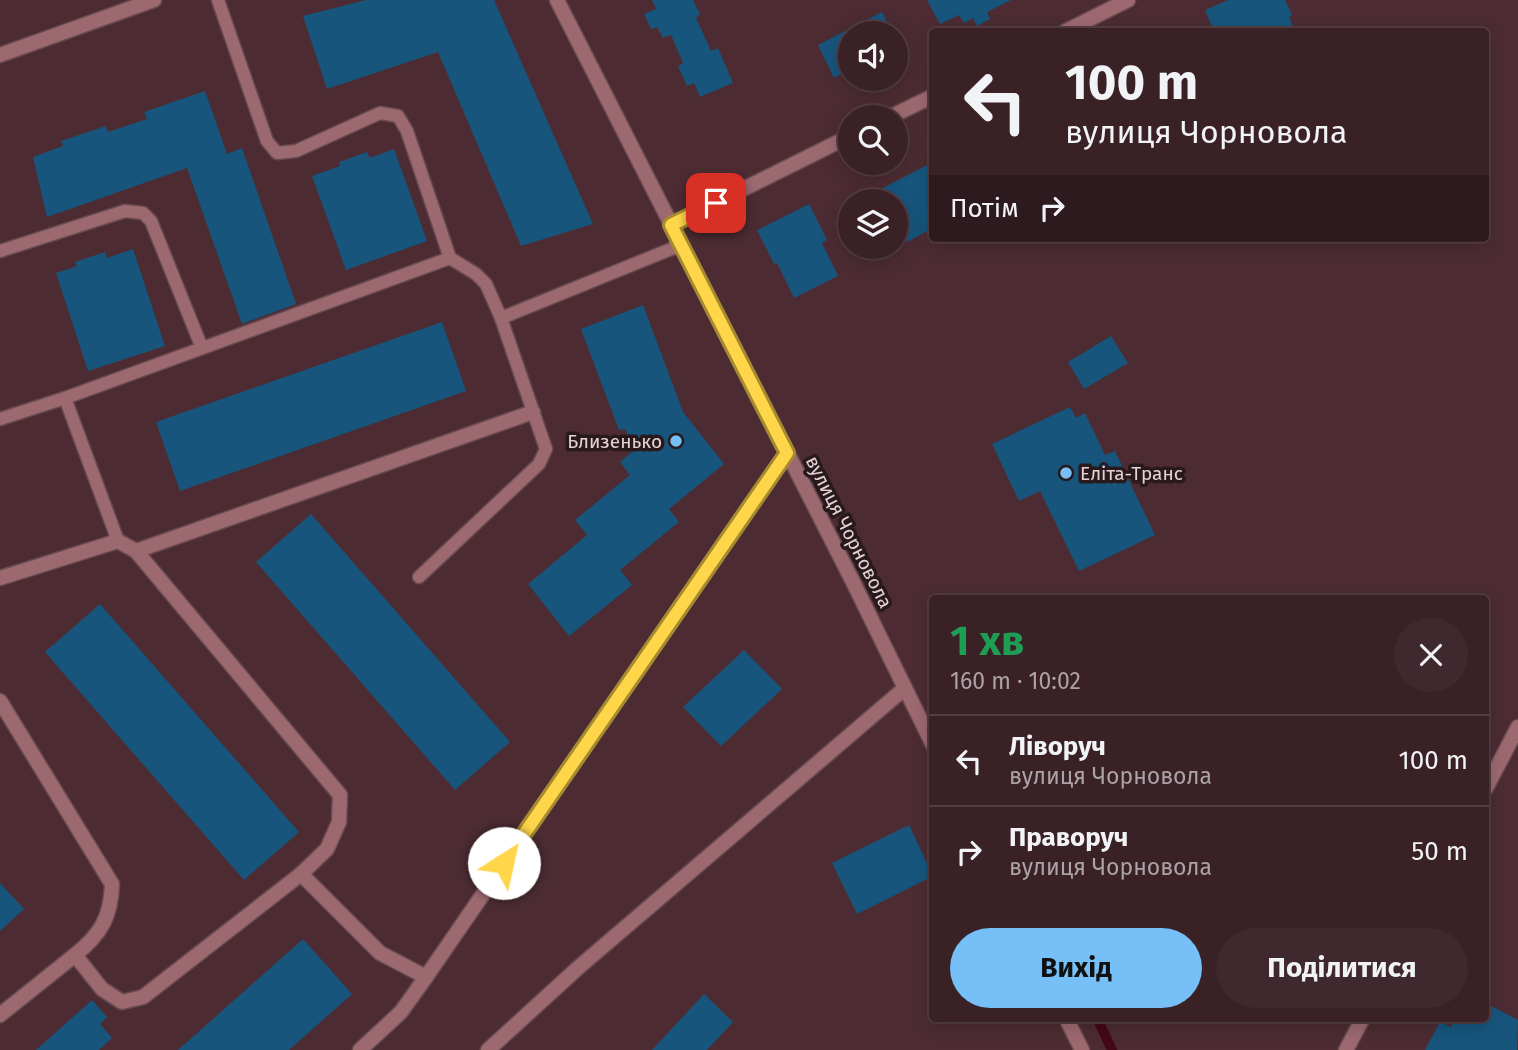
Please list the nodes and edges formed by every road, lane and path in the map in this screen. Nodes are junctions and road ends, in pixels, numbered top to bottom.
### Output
1 (154, 0) edge
2 (218, 0) edge
3 (557, 0) edge
4 (1128, 0) edge
5 (1072, 28) edge
6 (0, 55) edge
7 (929, 98) edge
8 (908, 108) edge
9 (838, 142) edge
10 (671, 225) junction
11 (681, 245) junction
12 (0, 251) edge
13 (450, 258) junction
14 (501, 318) junction
15 (202, 348) junction
16 (65, 398) junction
17 (533, 412) junction
18 (0, 419) edge
19 (787, 453) junction
20 (118, 541) junction
21 (136, 551) junction
22 (419, 577) dead end
23 (0, 578) edge
24 (905, 688) junction
25 (0, 701) edge
26 (1518, 727) edge
27 (929, 738) edge
28 (1489, 782) edge
29 (302, 874) junction
30 (75, 955) junction
31 (426, 977) junction
32 (0, 1015) edge
33 (1068, 1022) edge
34 (1361, 1022) edge
35 (360, 1050) edge
36 (488, 1050) edge
37 (1082, 1050) edge
38 (1346, 1050) edge

1 - 6 street
2 - 13 lane
3 - 10 street, вулиця Чорновола
4 - 5 street
7 - 8 street
9 - 10 street
10 - 11 street, вулиця Чорновола
11 - 14 lane
11 - 19 street, вулиця Чорновола
12 - 15 lane
13 - 14 lane
13 - 15 lane
14 - 17 lane
15 - 16 lane
16 - 18 lane
16 - 20 lane
17 - 21 street
17 - 22 lane
19 - 24 street, вулиця Чорновола
19 - 31 street
20 - 21 street
20 - 23 street
21 - 29 street
24 - 27 street, вулиця Чорновола
24 - 36 street
25 - 30 street
26 - 28 street
29 - 30 street
29 - 31 street
30 - 32 street
31 - 35 street
33 - 37 street
34 - 38 street

